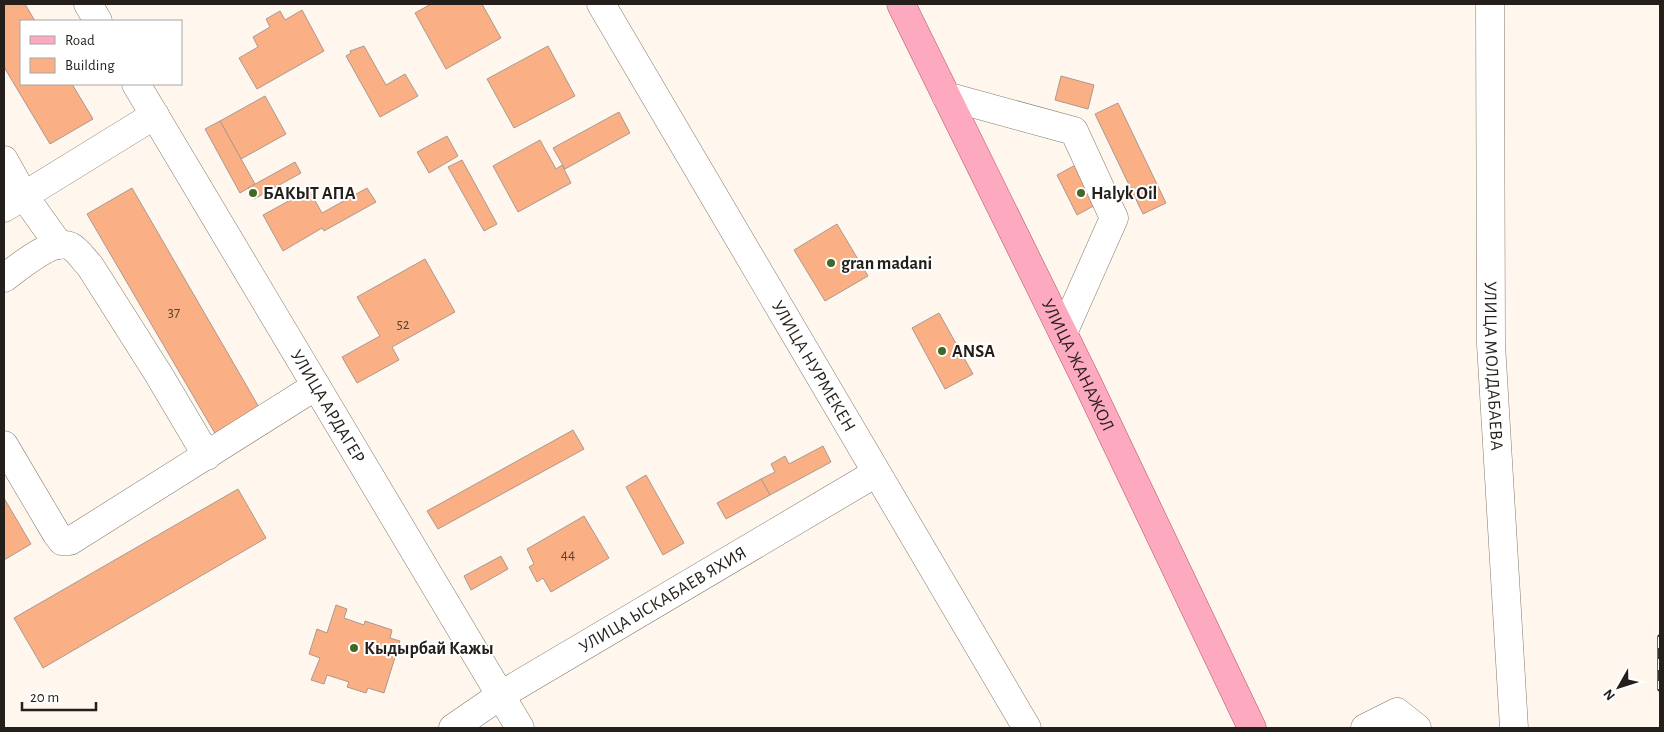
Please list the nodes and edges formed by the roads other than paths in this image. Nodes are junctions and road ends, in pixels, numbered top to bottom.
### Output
1 (88, 4) edge
2 (600, 4) edge
3 (901, 4) edge
4 (1490, 4) edge
5 (97, 20) edge
6 (137, 85) edge
7 (946, 96) junction
8 (155, 116) junction
9 (4, 160) edge
10 (14, 202) edge
11 (59, 245) junction
12 (4, 278) edge
13 (1063, 333) junction
14 (316, 386) junction
15 (4, 445) edge
16 (207, 456) junction
17 (876, 473) junction
18 (501, 695) junction
19 (453, 728) edge
20 (520, 728) edge
21 (1027, 728) edge
22 (1252, 728) edge
23 (1365, 728) edge
24 (1417, 728) edge
25 (1514, 728) edge

1 - 5 street
2 - 17 street, УЛИЦА НУРМЕКЕН
3 - 7 main road, УЛИЦА ЖАНАЖОЛ
4 - 25 street, УЛИЦА МОЛДАБАЕВА
6 - 8 street, УЛИЦА АРДАГЕР
7 - 13 main road, УЛИЦА ЖАНАЖОЛ
7 - 13 street
8 - 10 street
8 - 14 street, УЛИЦА АРДАГЕР
9 - 10 street
10 - 11 street
11 - 12 street
11 - 16 street
13 - 22 main road, УЛИЦА ЖАНАЖОЛ
14 - 16 street
14 - 18 street, УЛИЦА АРДАГЕР
15 - 16 street
17 - 18 street, УЛИЦА ЫСКАБАЕВ ЯХИЯ
17 - 21 street, УЛИЦА НУРМЕКЕН
18 - 19 street, УЛИЦА ЫСКАБАЕВ ЯХИЯ
18 - 20 street, УЛИЦА АРДАГЕР
23 - 24 street

